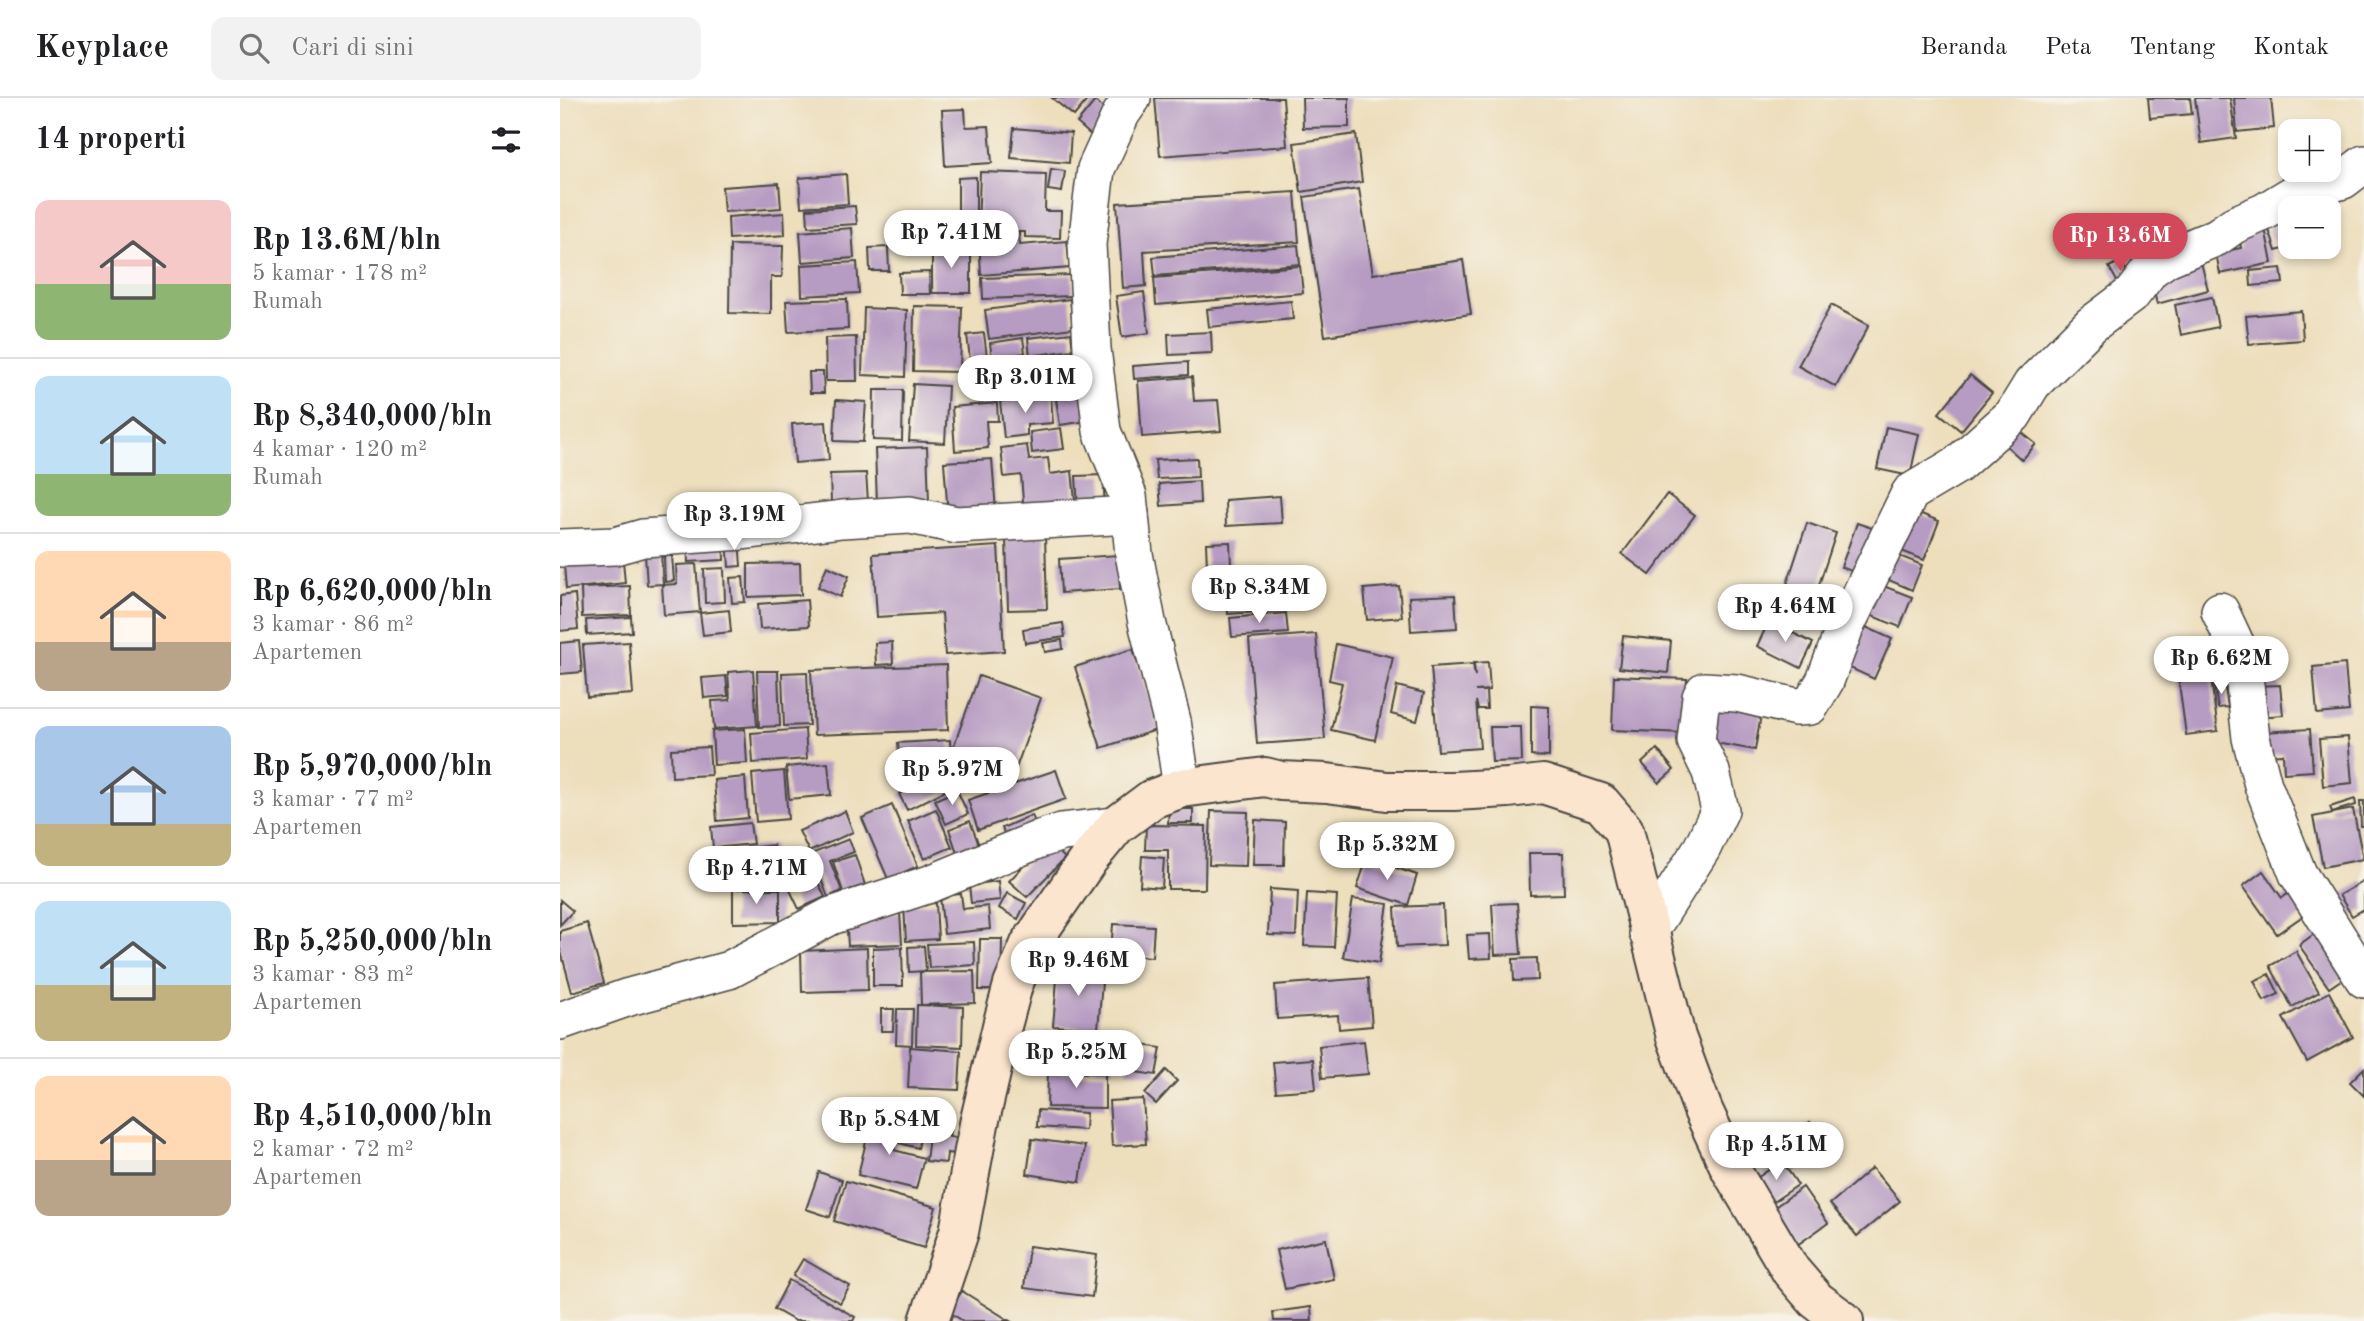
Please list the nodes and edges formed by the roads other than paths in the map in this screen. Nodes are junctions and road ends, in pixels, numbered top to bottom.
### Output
1 (1119, 103) edge
2 (2364, 164) edge
3 (1130, 515) junction
4 (560, 548) edge
5 (2220, 611) dead end
6 (1182, 788) junction
7 (1116, 826) junction
8 (1648, 933) junction
9 (2364, 979) edge
10 (560, 1021) edge
11 (929, 1321) edge
12 (1844, 1321) edge

1 - 3 street
2 - 8 street
3 - 4 street
3 - 6 street
5 - 9 street
6 - 7 street
6 - 8 street
7 - 10 street
7 - 11 street
8 - 12 street

